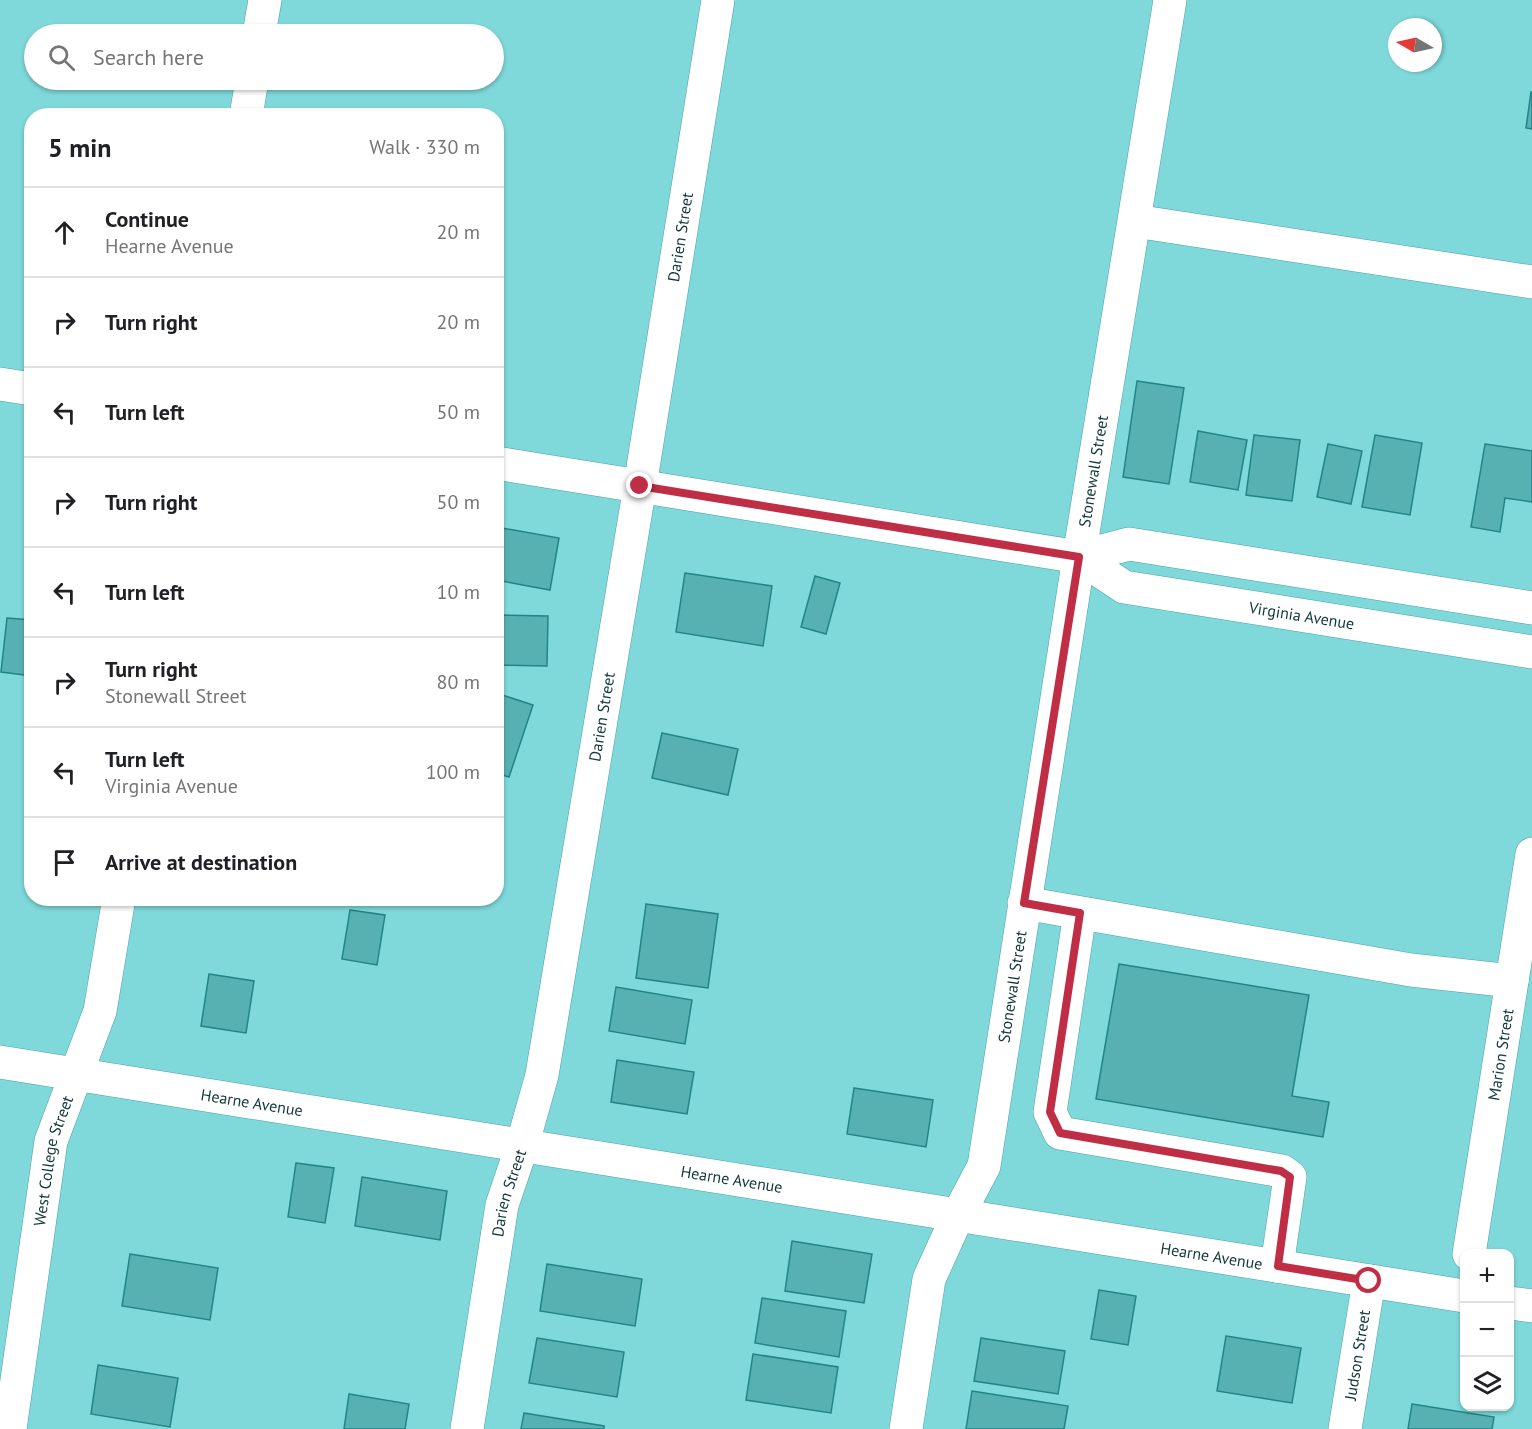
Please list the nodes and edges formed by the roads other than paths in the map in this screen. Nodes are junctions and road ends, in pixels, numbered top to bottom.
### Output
1 (265, 0) edge
2 (718, 0) edge
3 (1170, 0) edge
4 (261, 24) edge
5 (250, 90) edge
6 (247, 108) edge
7 (1134, 221) junction
8 (1532, 282) edge
9 (0, 384) edge
10 (24, 388) edge
11 (504, 464) edge
12 (640, 486) junction
13 (1079, 557) junction
14 (1532, 608) edge
15 (1532, 652) edge
16 (1532, 854) edge
17 (1024, 903) junction
18 (117, 906) edge
19 (1080, 913) junction
20 (1512, 981) junction
21 (0, 1062) edge
22 (76, 1074) junction
23 (522, 1146) junction
24 (958, 1215) junction
25 (1470, 1249) edge
26 (1278, 1266) junction
27 (1369, 1281) junction
28 (1460, 1290) edge
29 (1514, 1304) edge
30 (1532, 1306) edge
31 (10, 1429) edge
32 (467, 1429) edge
33 (906, 1429) edge
34 (1346, 1429) edge

1 - 4 street
2 - 12 street, Darien Street
3 - 7 street, Stonewall Street
5 - 6 street
7 - 8 street
7 - 13 street, Stonewall Street
9 - 10 street
11 - 12 street, Virginia Avenue
12 - 13 street, Virginia Avenue
12 - 23 street, Darien Street
13 - 14 street, Virginia Avenue
13 - 15 street, Virginia Avenue
13 - 17 street, Stonewall Street
16 - 20 street, Marion Street
17 - 19 street
17 - 24 street, Stonewall Street
18 - 22 street, West College Street
19 - 20 street
19 - 26 street
20 - 25 street, Marion Street
21 - 22 street, Hearne Avenue
22 - 23 street, Hearne Avenue
22 - 31 street, West College Street
23 - 24 street, Hearne Avenue
23 - 32 street, Darien Street
24 - 26 street, Hearne Avenue
24 - 33 street, Stonewall Street
26 - 27 street, Hearne Avenue
27 - 28 street, Hearne Avenue
27 - 34 street, Judson Street
29 - 30 street

